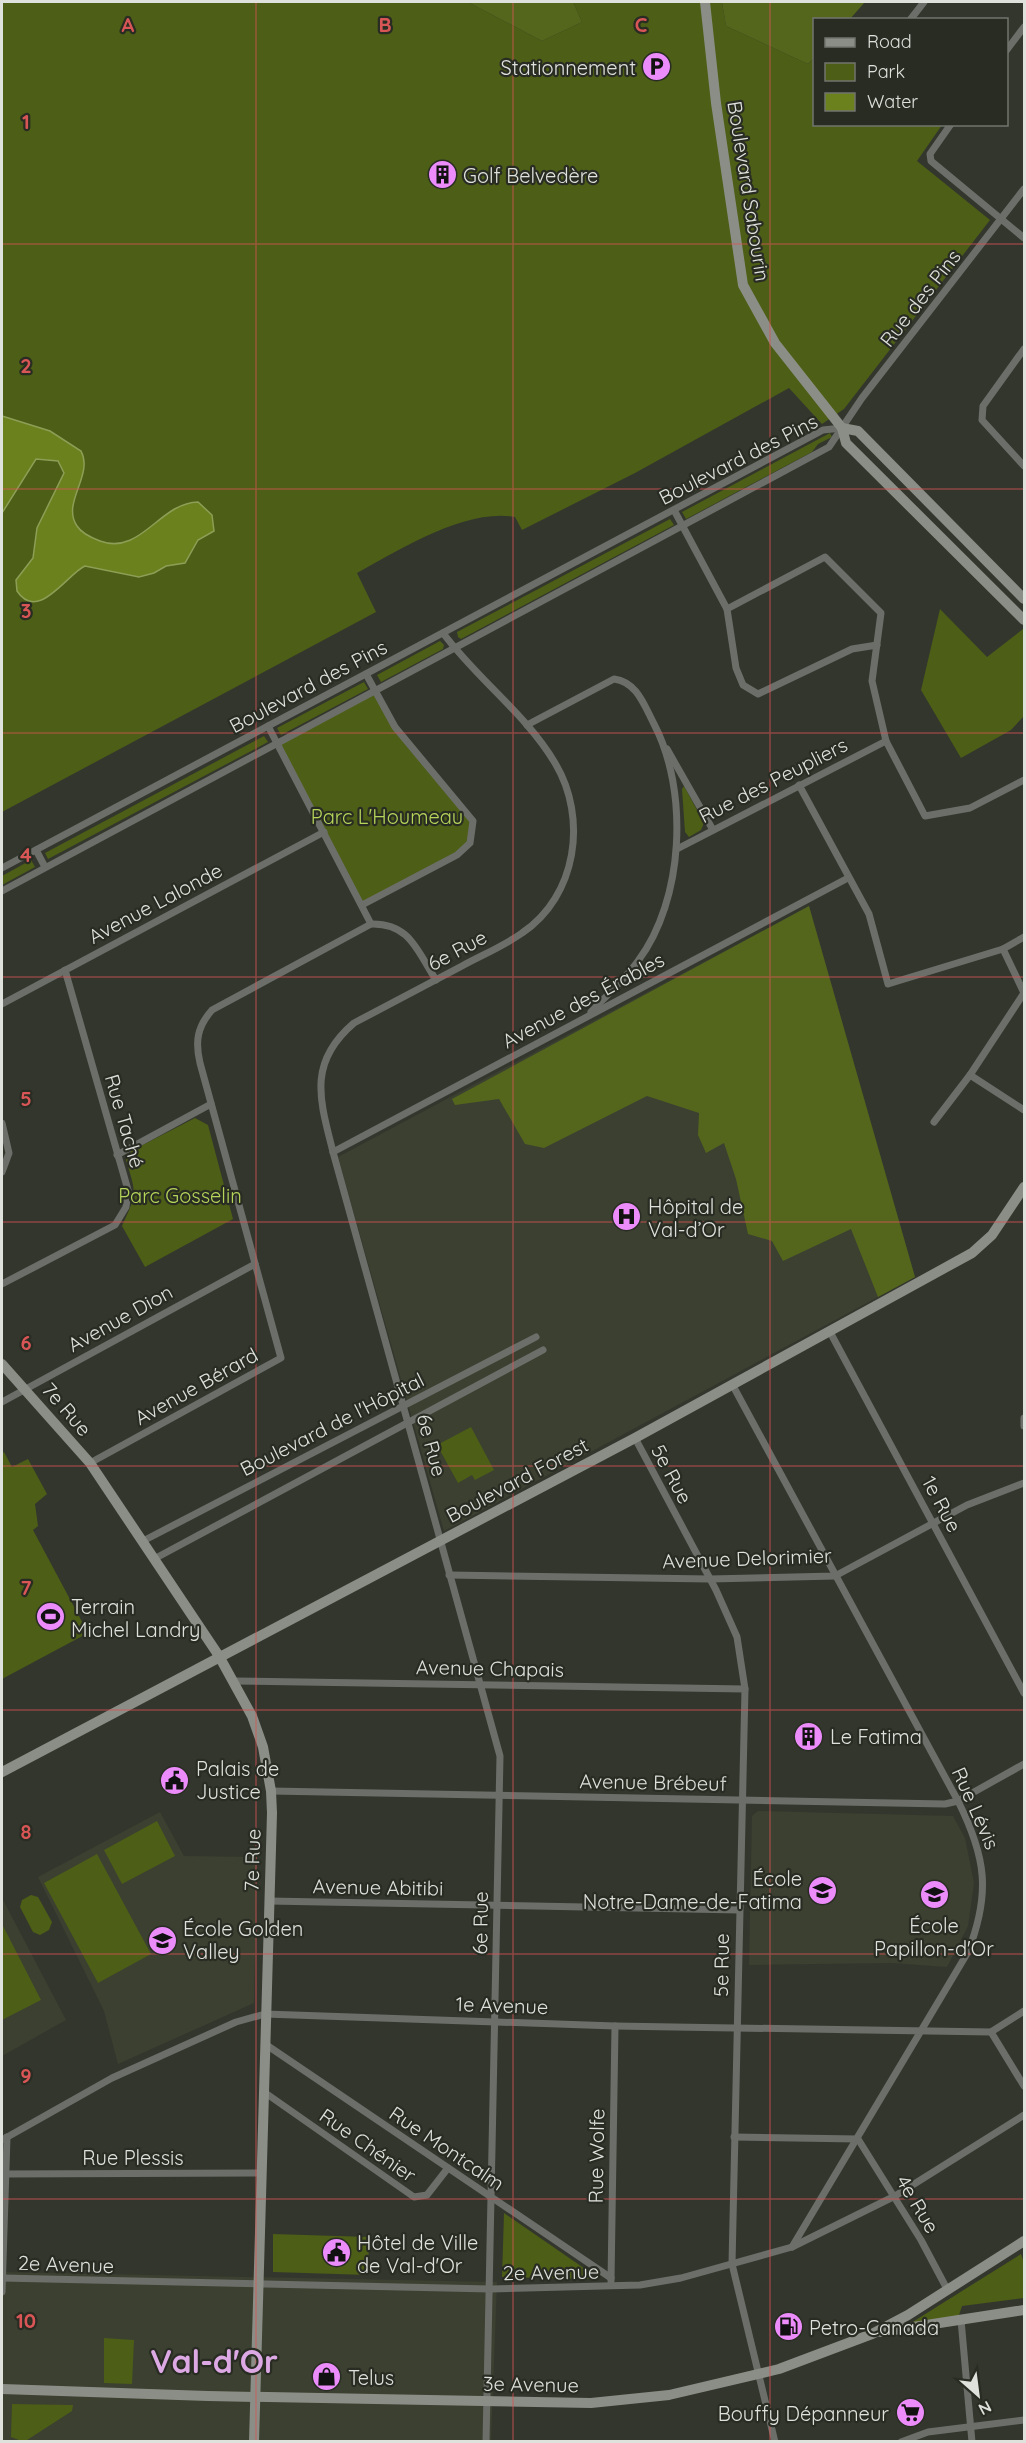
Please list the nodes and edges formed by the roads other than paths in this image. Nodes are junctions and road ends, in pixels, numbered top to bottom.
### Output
1 (705, 2) edge
2 (924, 2) edge
3 (912, 18) edge
4 (1024, 27) edge
5 (1008, 48) edge
6 (950, 126) edge
7 (1024, 189) edge
8 (1001, 220) junction
9 (1024, 238) edge
10 (1024, 349) edge
11 (842, 428) junction
12 (1024, 466) edge
13 (674, 510) junction
14 (683, 525) junction
15 (1024, 599) edge
16 (727, 609) junction
17 (1024, 620) edge
18 (443, 633) junction
19 (877, 645) junction
20 (453, 647) junction
21 (366, 674) junction
22 (375, 689) junction
23 (527, 725) junction
24 (268, 726) junction
25 (662, 739) junction
26 (886, 741) junction
27 (276, 742) junction
28 (1024, 780) edge
29 (799, 785) junction
30 (713, 830) junction
31 (324, 832) junction
32 (677, 849) junction
33 (36, 850) junction
34 (45, 867) junction
35 (2, 868) edge
36 (848, 878) junction
37 (2, 891) edge
38 (362, 905) junction
39 (371, 924) junction
40 (1024, 938) edge
41 (1003, 949) junction
42 (65, 970) junction
43 (436, 980) junction
44 (2, 1004) edge
45 (586, 1017) junction
46 (970, 1075) junction
47 (211, 1104) junction
48 (1024, 1110) edge
49 (934, 1122) dead end
50 (2, 1124) edge
51 (333, 1152) junction
52 (117, 1155) junction
53 (2, 1172) edge
54 (1024, 1187) edge
55 (255, 1263) junction
56 (2, 1284) edge
57 (830, 1332) junction
58 (536, 1337) dead end
59 (543, 1350) dead end
60 (2, 1364) edge
61 (732, 1384) junction
62 (25, 1389) junction
63 (2, 1401) edge
64 (404, 1405) junction
65 (1024, 1418) edge
66 (409, 1423) junction
67 (1024, 1426) edge
68 (635, 1438) junction
69 (90, 1462) junction
70 (1024, 1483) edge
71 (933, 1523) junction
72 (143, 1541) junction
73 (440, 1541) junction
74 (154, 1559) junction
75 (449, 1575) junction
76 (835, 1576) junction
77 (710, 1579) junction
78 (219, 1656) junction
79 (234, 1682) junction
80 (482, 1684) junction
81 (745, 1689) junction
82 (1024, 1693) edge
83 (1024, 1764) edge
84 (2, 1772) edge
85 (271, 1791) junction
86 (500, 1796) junction
87 (741, 1800) junction
88 (958, 1801) junction
89 (269, 1901) junction
90 (497, 1906) junction
91 (739, 1910) junction
92 (1024, 2011) edge
93 (266, 2014) junction
94 (494, 2021) junction
95 (615, 2025) junction
96 (736, 2027) junction
97 (920, 2032) junction
98 (991, 2032) junction
99 (265, 2044) junction
100 (1024, 2086) edge
101 (264, 2092) junction
102 (1024, 2115) edge
103 (734, 2137) junction
104 (4, 2138) edge
105 (858, 2139) junction
106 (448, 2168) junction
107 (261, 2173) junction
108 (5, 2174) junction
109 (895, 2196) junction
110 (490, 2197) junction
111 (1024, 2241) edge
112 (792, 2247) junction
113 (732, 2264) junction
114 (2, 2278) edge
115 (611, 2278) junction
116 (260, 2283) junction
117 (610, 2287) junction
118 (490, 2289) junction
119 (947, 2289) junction
120 (2, 2292) edge
121 (1024, 2310) edge
122 (960, 2320) junction
123 (872, 2334) junction
124 (757, 2374) junction
125 (2, 2389) edge
126 (255, 2396) junction
127 (487, 2401) junction
128 (1024, 2420) edge
129 (970, 2426) junction
130 (254, 2442) edge
131 (486, 2442) edge
132 (775, 2442) edge
133 (901, 2442) edge
134 (972, 2442) edge

1 - 11 street, Boulevard Sabourin
2 - 3 street
4 - 5 street
6 - 8 street
7 - 8 street, Rue des Pins
8 - 9 street
8 - 11 street, Rue des Pins
10 - 12 street
11 - 13 street, Boulevard des Pins
11 - 14 street, Boulevard des Pins
11 - 15 street, Boulevard Sabourin
11 - 17 street, Boulevard Sabourin
13 - 14 street
13 - 18 street, Boulevard des Pins
14 - 16 street
14 - 20 street, Boulevard des Pins
16 - 19 street
16 - 19 street
18 - 20 street, 6e Rue
18 - 21 street, Boulevard des Pins
19 - 26 street
20 - 22 street, Boulevard des Pins
20 - 23 street, 6e Rue
21 - 22 street
21 - 24 street, Boulevard des Pins
22 - 27 street, Boulevard des Pins
22 - 38 street
23 - 25 street
23 - 43 street, 6e Rue
24 - 27 street
24 - 33 street, Boulevard des Pins
25 - 30 street
25 - 32 street
26 - 28 street
26 - 29 street, Rue des Peupliers
27 - 31 street
27 - 34 street, Boulevard des Pins
29 - 30 street, Rue des Peupliers
29 - 36 street
30 - 32 street, Rue des Peupliers
31 - 38 street
31 - 42 street, Avenue Lalonde
32 - 45 street
33 - 34 street
33 - 35 street, Boulevard des Pins
34 - 37 street, Boulevard des Pins
36 - 41 street
36 - 45 street, Avenue des Érables
38 - 39 street
39 - 43 street
39 - 47 street, Avenue Bérard
40 - 41 street
41 - 46 street
42 - 44 street, Avenue Lalonde
42 - 52 street, Rue Taché
43 - 51 street, 6e Rue
45 - 51 street, Avenue des Érables
46 - 48 street
46 - 49 street
47 - 52 street
47 - 55 street, Avenue Bérard
50 - 53 street
51 - 64 street, 6e Rue
52 - 56 street, Rue Taché
54 - 57 street, Boulevard Forest
55 - 62 street, Avenue Dion
55 - 69 street, Avenue Bérard
57 - 61 street, Boulevard Forest
57 - 71 street, 1e Rue
58 - 64 street, Boulevard de l'Hôpital
59 - 66 street, Boulevard de l'Hôpital
60 - 62 street, 7e Rue
61 - 68 street, Boulevard Forest
61 - 76 street, Rue Lévis
62 - 63 street, Avenue Dion
62 - 69 street, 7e Rue
64 - 66 street, 6e Rue
64 - 72 street, Boulevard de l'Hôpital
65 - 67 street
66 - 73 street, 6e Rue
66 - 74 street, Boulevard de l'Hôpital
68 - 73 street, Boulevard Forest
68 - 77 street, 5e Rue
69 - 72 street, 7e Rue
70 - 71 street, Avenue Delorimier
71 - 76 street, Avenue Delorimier
71 - 82 street, 1e Rue
72 - 74 street, 7e Rue
73 - 75 street, 6e Rue
73 - 78 street, Boulevard Forest
74 - 78 street, 7e Rue
75 - 77 street, Avenue Delorimier
75 - 80 street, 6e Rue
76 - 77 street, Avenue Delorimier
76 - 88 street, Rue Lévis
77 - 81 street, 5e Rue
78 - 79 street, 7e Rue
78 - 84 street, Boulevard Forest
79 - 80 street, Avenue Chapais
79 - 85 street, 7e Rue
80 - 81 street, Avenue Chapais
80 - 86 street, 6e Rue
81 - 87 street, 5e Rue
83 - 88 street, Avenue Brébeuf
85 - 86 street, Avenue Brébeuf
85 - 89 street, 7e Rue
86 - 87 street, Avenue Brébeuf
86 - 90 street, 6e Rue
87 - 88 street, Avenue Brébeuf
87 - 91 street, 5e Rue
88 - 97 street, Rue Lévis
89 - 90 street, Avenue Abitibi
89 - 93 street, 7e Rue
90 - 91 street, Avenue Abitibi
90 - 94 street, 6e Rue
91 - 96 street, 5e Rue
92 - 98 street
93 - 94 street, 1e Avenue
93 - 99 street, 7e Rue
93 - 104 street, 1e Avenue
94 - 95 street, 1e Avenue
94 - 110 street, 6e Rue
95 - 96 street, 1e Avenue
95 - 115 street, Rue Wolfe
96 - 97 street, 1e Avenue
96 - 103 street, 5e Rue
97 - 98 street, 1e Avenue
97 - 105 street, Rue Lévis
98 - 100 street
99 - 101 street, 7e Rue
99 - 106 street, Rue Montcalm
101 - 106 street, Rue Chénier
101 - 107 street, 7e Rue
102 - 109 street, 2e Avenue
103 - 105 street
103 - 113 street, 5e Rue
104 - 108 street
105 - 109 street, 4e Rue
105 - 112 street, Rue Lévis
106 - 110 street, Rue Montcalm
107 - 108 street, Rue Plessis
107 - 116 street, 7e Rue
108 - 114 street
109 - 112 street, 2e Avenue
109 - 119 street, 4e Rue
110 - 115 street, Rue Montcalm
110 - 118 street, 6e Rue
111 - 119 street, 3e Avenue
112 - 113 street, 2e Avenue
113 - 117 street, 2e Avenue
113 - 124 street, 5e Rue
114 - 116 street, 2e Avenue
114 - 120 street
115 - 117 street, Rue Wolfe
116 - 118 street, 2e Avenue
116 - 126 street, 7e Rue
117 - 118 street, 2e Avenue
118 - 127 street, 6e Rue
119 - 123 street, 3e Avenue
121 - 122 street
122 - 123 street
122 - 129 street
123 - 124 street, 3e Avenue
124 - 127 street, 3e Avenue
124 - 132 street, 5e Rue
125 - 126 street, 3e Avenue
126 - 127 street, 3e Avenue
126 - 130 street, 7e Rue
127 - 131 street, 6e Rue
128 - 129 street
129 - 133 street
129 - 134 street

